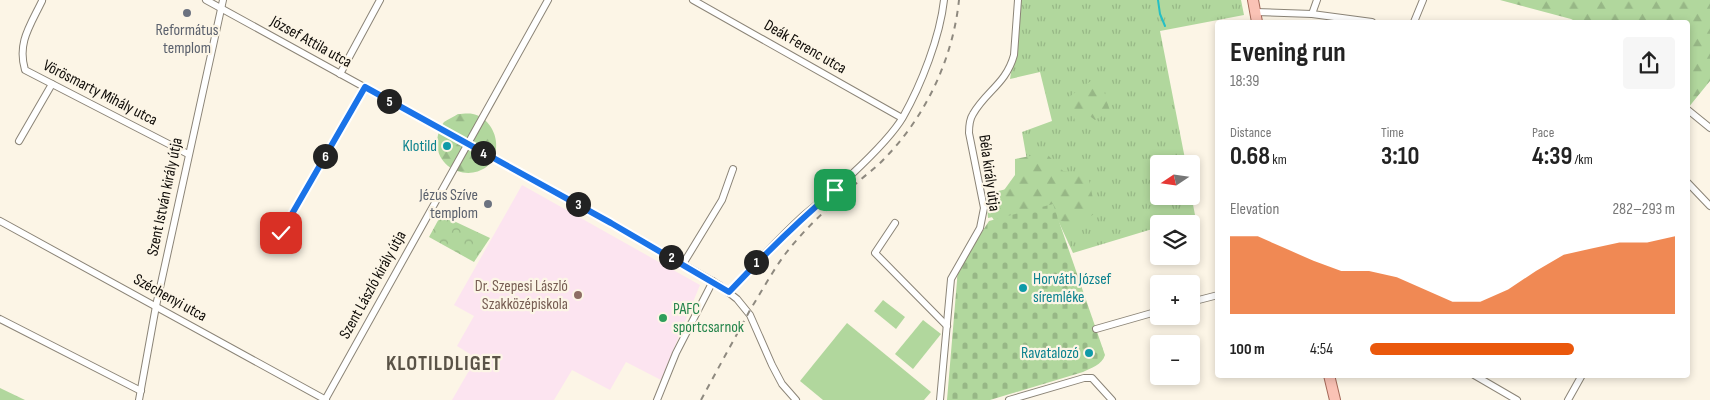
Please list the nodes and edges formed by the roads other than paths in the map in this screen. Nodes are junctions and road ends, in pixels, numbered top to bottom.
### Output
1 (206, 0) edge
2 (223, 0) edge
3 (380, 0) edge
4 (548, 0) edge
5 (693, 0) edge
6 (944, 0) edge
7 (1018, 0) edge
8 (1254, 0) edge
9 (1317, 0) edge
10 (1423, 0) edge
11 (42, 1) dead end
12 (221, 8) junction
13 (1312, 14) junction
14 (1256, 17) edge
15 (1357, 20) edge
16 (1415, 20) edge
17 (340, 74) junction
18 (52, 84) junction
19 (365, 87) junction
20 (1690, 112) edge
21 (902, 118) junction
22 (1710, 128) edge
23 (19, 141) dead end
24 (468, 144) junction
25 (188, 154) junction
26 (733, 169) dead end
27 (1690, 188) edge
28 (1710, 206) edge
29 (0, 221) edge
30 (895, 223) dead end
31 (281, 233) dead end
32 (683, 264) junction
33 (714, 282) junction
34 (729, 292) junction
35 (1215, 295) edge
36 (1200, 299) edge
37 (156, 306) junction
38 (1150, 314) edge
39 (0, 319) edge
40 (948, 326) junction
41 (1096, 329) dead end
42 (1330, 378) edge
43 (1479, 378) edge
44 (1580, 378) edge
45 (141, 391) junction
46 (139, 400) edge
47 (325, 400) edge
48 (657, 400) edge
49 (796, 400) edge
50 (940, 400) edge
51 (1009, 400) edge
52 (1112, 400) edge
53 (1335, 400) edge
54 (1517, 400) edge
55 (1568, 400) edge

1 - 12 street, József Attila utca
2 - 12 street, Szent István király útja
3 - 17 street
4 - 24 street, Szent László király útja
5 - 21 street, Deák Ferenc utca
6 - 21 street
7 - 40 street, Béla király útja
8 - 14 main road
9 - 13 street
10 - 16 street
11 - 18 street, Vörösmarty Mihály utca
12 - 17 street, József Attila utca
12 - 25 street, Szent István király útja
13 - 14 street
13 - 15 street
17 - 19 street, József Attila utca
18 - 23 street
18 - 25 street, Vörösmarty Mihály utca
19 - 24 street, József Attila utca
19 - 31 street
20 - 22 street
21 - 34 street
24 - 32 street, József Attila utca
24 - 47 street, Szent László király útja
25 - 37 street, Szent István király útja
26 - 32 street
27 - 28 street
29 - 37 street, Széchenyi utca
30 - 40 street
32 - 33 street, József Attila utca
33 - 34 street, József Attila utca
33 - 48 street
34 - 49 street, József Attila utca
35 - 36 street
37 - 45 street, Szent István király útja
37 - 47 street, Széchenyi utca
38 - 41 street
39 - 45 street
40 - 50 street, Béla király útja
42 - 53 main road
43 - 54 street
44 - 55 street
45 - 46 street, Szent István király útja
51 - 52 street

